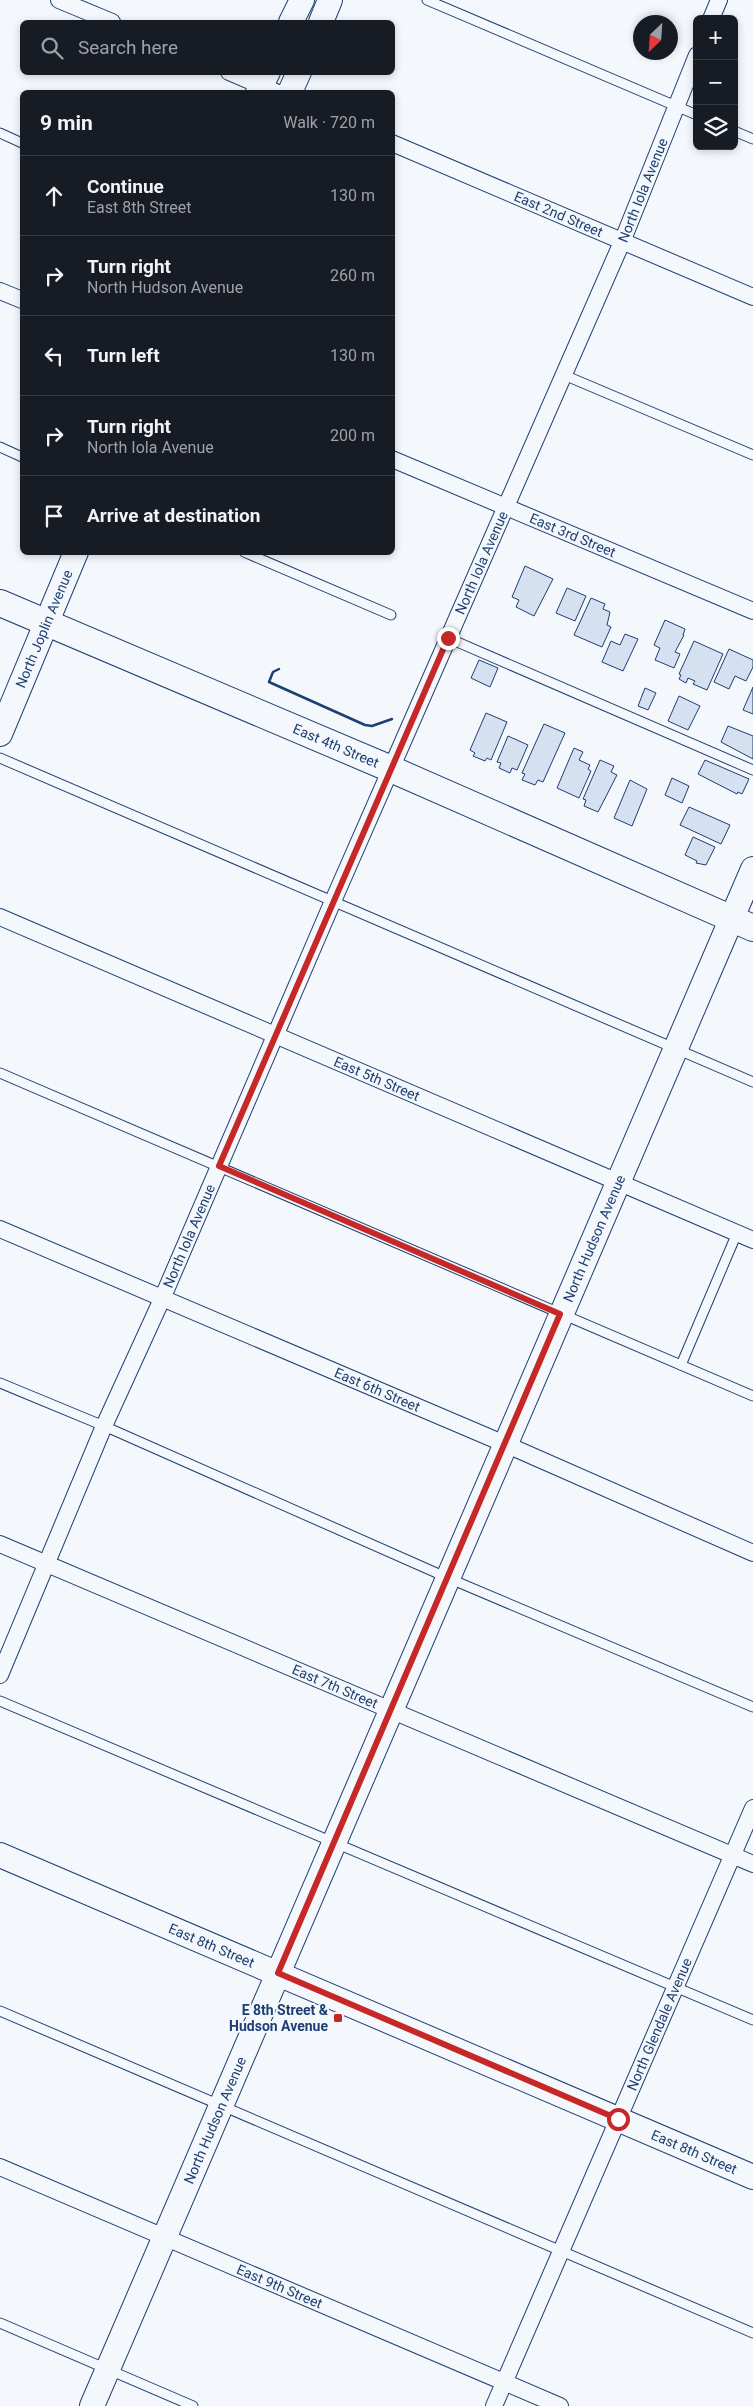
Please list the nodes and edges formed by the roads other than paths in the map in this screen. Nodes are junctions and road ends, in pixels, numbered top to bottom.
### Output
1 (59, 0) edge
2 (302, 0) edge
3 (330, 0) edge
4 (427, 0) edge
5 (719, 0) edge
6 (713, 15) edge
7 (107, 20) edge
8 (292, 20) edge
9 (321, 20) edge
10 (695, 60) edge
11 (237, 75) edge
12 (298, 75) edge
13 (266, 86) edge
14 (291, 90) edge
15 (676, 106) junction
16 (693, 113) edge
17 (0, 133) edge
18 (738, 133) edge
19 (753, 139) edge
20 (20, 142) edge
21 (395, 144) edge
22 (622, 242) junction
23 (0, 290) edge
24 (753, 297) edge
25 (20, 299) edge
26 (564, 375) junction
27 (0, 447) edge
28 (753, 455) edge
29 (20, 456) edge
30 (395, 460) edge
31 (506, 507) junction
32 (75, 555) edge
33 (251, 555) edge
34 (0, 603) edge
35 (753, 611) edge
36 (391, 615) dead end
37 (47, 623) junction
38 (448, 638) junction
39 (0, 734) edge
40 (0, 758) edge
41 (390, 769) junction
42 (753, 770) edge
43 (753, 869) edge
44 (333, 901) junction
45 (0, 917) edge
46 (737, 925) edge
47 (275, 1035) junction
48 (675, 1048) junction
49 (0, 1073) edge
50 (753, 1082) edge
51 (219, 1166) junction
52 (618, 1183) junction
53 (0, 1229) edge
54 (737, 1233) junction
55 (753, 1240) edge
56 (162, 1299) junction
57 (560, 1314) junction
58 (681, 1365) junction
59 (0, 1383) edge
60 (753, 1396) edge
61 (104, 1426) junction
62 (505, 1444) junction
63 (0, 1544) edge
64 (753, 1553) edge
65 (48, 1564) junction
66 (448, 1578) junction
67 (0, 1674) edge
68 (0, 1701) edge
69 (753, 1707) edge
70 (391, 1711) junction
71 (753, 1808) edge
72 (333, 1844) junction
73 (0, 1855) edge
74 (733, 1855) junction
75 (753, 1864) edge
76 (278, 1973) junction
77 (676, 1987) junction
78 (0, 2011) edge
79 (753, 2020) edge
80 (220, 2106) junction
81 (618, 2119) junction
82 (0, 2167) edge
83 (753, 2177) edge
84 (164, 2236) junction
85 (562, 2250) junction
86 (0, 2323) edge
87 (753, 2332) edge
88 (108, 2369) junction
89 (504, 2382) junction
90 (92, 2406) edge
91 (193, 2406) edge
92 (494, 2406) edge
93 (560, 2406) edge

1 - 7 street
2 - 8 main road
3 - 9 main road
4 - 15 lane
5 - 6 street
10 - 15 street, North Iola Avenue
11 - 13 street
12 - 14 main road
15 - 16 lane
15 - 22 street, North Iola Avenue
17 - 20 lane
18 - 19 lane
21 - 22 street, East 2nd Street
22 - 24 street, East 2nd Street
22 - 26 street, North Iola Avenue
23 - 25 street
26 - 28 lane
26 - 31 street, North Iola Avenue
27 - 29 lane
30 - 31 street, East 3rd Street
31 - 35 street, East 3rd Street
31 - 38 street, North Iola Avenue
32 - 37 main road, North Joplin Avenue
33 - 36 lane
34 - 37 main road, East 4th Street
37 - 39 main road, North Joplin Avenue
37 - 41 main road, East 4th Street
38 - 41 street, North Iola Avenue
38 - 42 lane
40 - 44 lane
41 - 44 street, North Iola Avenue
41 - 46 main road, East 4th Street
43 - 46 main road, North Hudson Avenue
44 - 47 street, North Iola Avenue
44 - 48 lane
45 - 47 street, East 5th Street
46 - 48 main road, North Hudson Avenue
47 - 51 street, North Iola Avenue
47 - 52 street, East 5th Street
48 - 50 lane
48 - 52 main road, North Hudson Avenue
49 - 51 lane
51 - 56 street, North Iola Avenue
51 - 57 lane
52 - 54 street, East 5th Street
52 - 57 main road, North Hudson Avenue
53 - 56 street, East 6th Street
54 - 55 street, East 5th Street
54 - 58 lane
56 - 61 street, North Iola Avenue
56 - 62 street, East 6th Street
57 - 58 lane
57 - 62 main road, North Hudson Avenue
58 - 60 lane
59 - 61 lane
61 - 65 street, North Iola Avenue
61 - 66 lane
62 - 64 street, East 6th Street
62 - 66 main road, North Hudson Avenue
63 - 65 street, East 7th Street
65 - 67 street, North Iola Avenue
65 - 70 street, East 7th Street
66 - 69 lane
66 - 70 main road, North Hudson Avenue
68 - 72 lane
70 - 72 main road, North Hudson Avenue
70 - 74 street, East 7th Street
71 - 74 street, North Glendale Avenue
72 - 76 main road, North Hudson Avenue
72 - 77 lane
73 - 76 main road, East 8th Street
74 - 75 street, East 7th Street
74 - 77 street, North Glendale Avenue
76 - 80 main road, North Hudson Avenue
76 - 81 main road, East 8th Street
77 - 79 lane
77 - 81 street, North Glendale Avenue
78 - 80 lane
80 - 84 main road, North Hudson Avenue
80 - 85 lane
81 - 83 main road, East 8th Street
81 - 85 street, North Glendale Avenue
82 - 84 street, East 9th Street
84 - 88 main road, North Hudson Avenue
84 - 89 street, East 9th Street
85 - 87 lane
85 - 89 street, North Glendale Avenue
86 - 88 lane
88 - 90 main road, North Hudson Avenue
88 - 91 lane
89 - 92 street, North Glendale Avenue
89 - 93 street, East 9th Street

